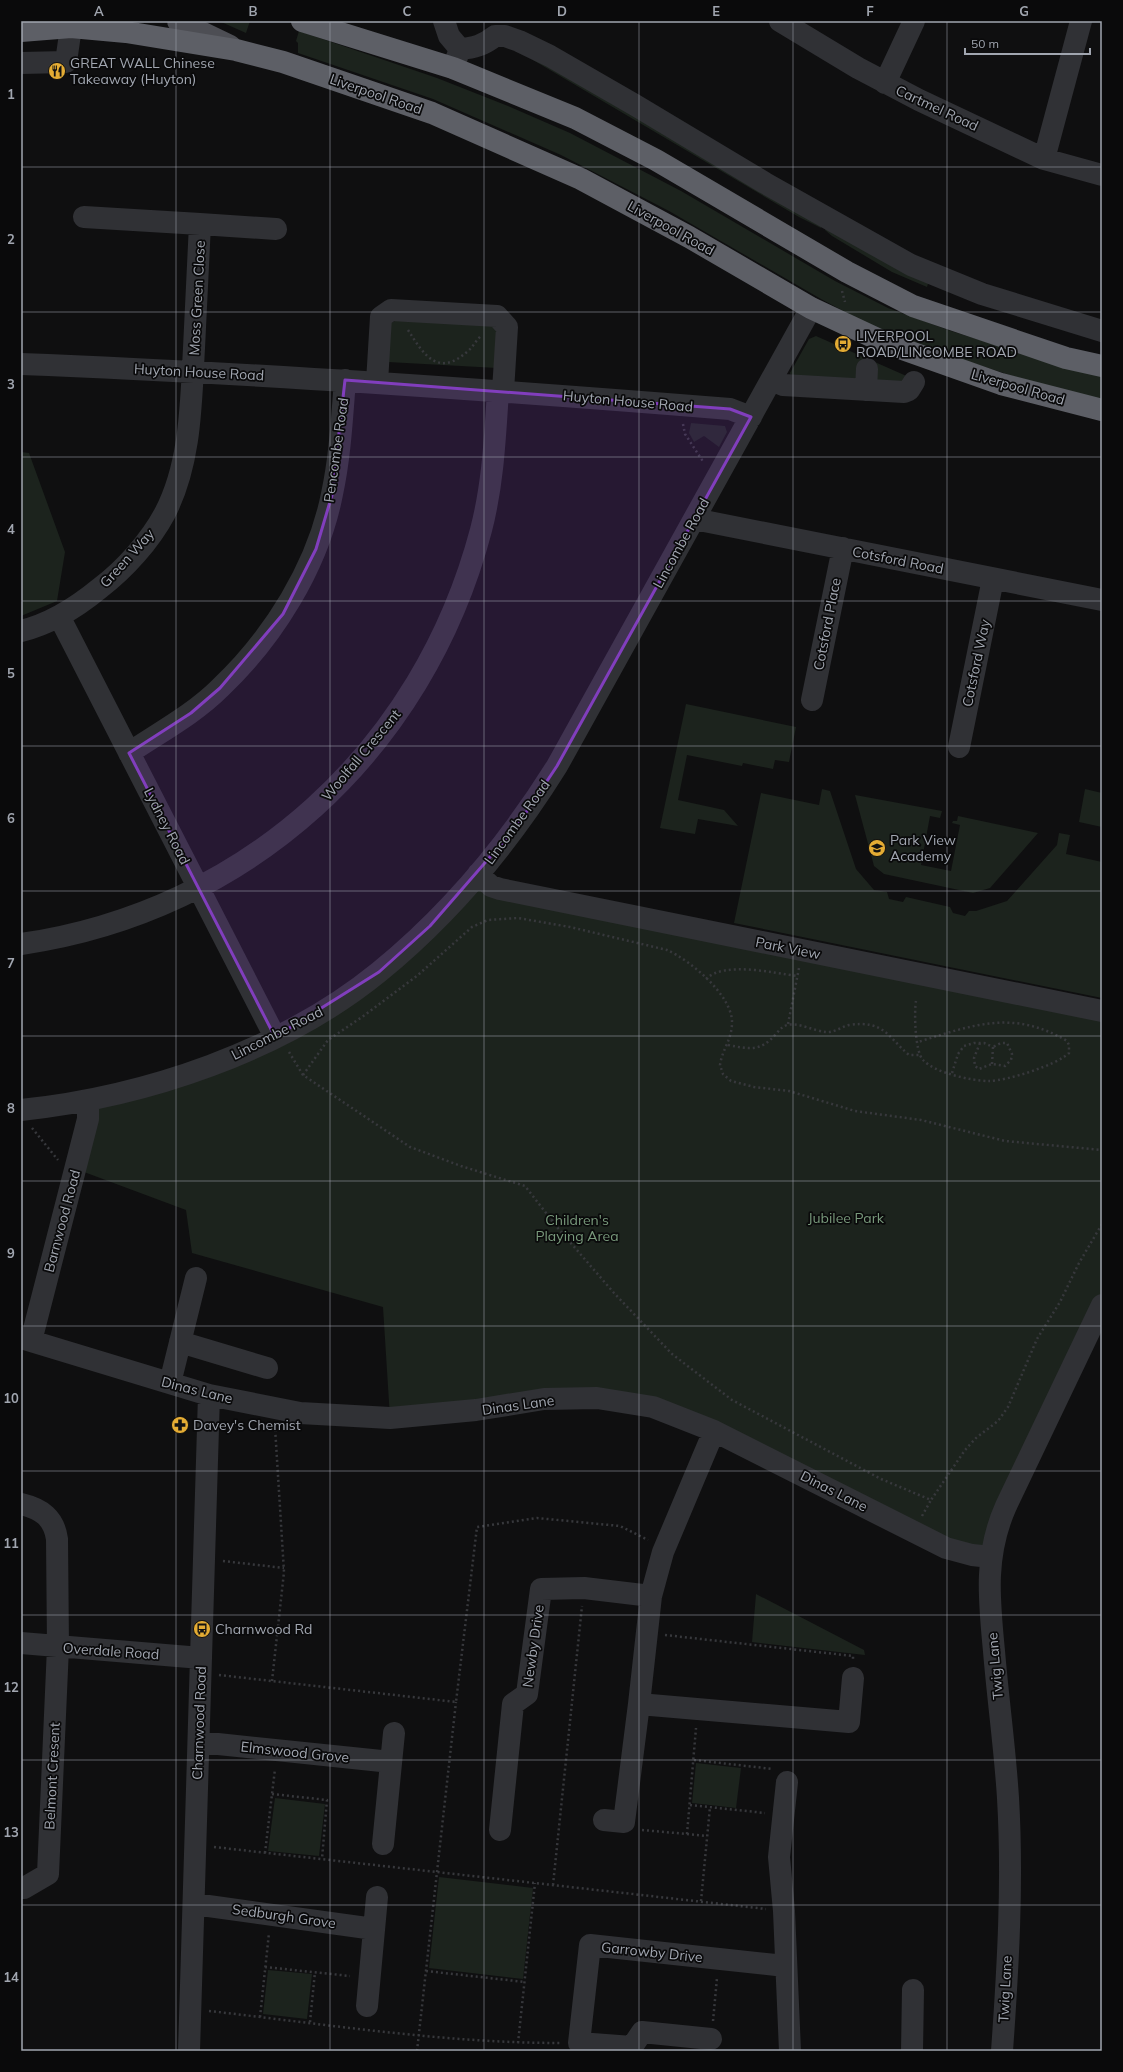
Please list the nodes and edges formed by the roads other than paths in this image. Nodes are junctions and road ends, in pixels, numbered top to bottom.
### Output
1 (178, 21) edge
2 (302, 21) edge
3 (444, 21) edge
4 (780, 21) edge
5 (914, 21) edge
6 (1082, 21) edge
7 (71, 27) junction
8 (21, 31) edge
9 (236, 50) junction
10 (457, 58) junction
11 (21, 63) edge
12 (885, 83) junction
13 (1044, 159) junction
14 (1102, 174) edge
15 (84, 216) dead end
16 (200, 224) junction
17 (276, 228) dead end
18 (811, 308) junction
19 (1102, 331) edge
20 (21, 364) edge
21 (1102, 366) edge
22 (193, 372) junction
23 (345, 380) junction
24 (772, 380) junction
25 (378, 382) junction
26 (914, 382) dead end
27 (501, 391) junction
28 (1102, 410) edge
29 (751, 417) junction
30 (694, 519) junction
31 (843, 548) junction
32 (993, 579) junction
33 (1102, 600) edge
34 (59, 616) junction
35 (21, 631) edge
36 (812, 700) dead end
37 (959, 747) dead end
38 (129, 753) junction
39 (478, 874) junction
40 (199, 888) junction
41 (21, 944) edge
42 (1102, 1012) edge
43 (277, 1036) junction
44 (88, 1100) junction
45 (26, 1117) edge
46 (196, 1278) dead end
47 (1102, 1305) edge
48 (26, 1340) edge
49 (180, 1342) junction
50 (267, 1368) dead end
51 (170, 1383) junction
52 (210, 1394) junction
53 (714, 1431) junction
54 (21, 1504) edge
55 (991, 1557) junction
56 (651, 1596) junction
57 (21, 1643) edge
58 (58, 1647) junction
59 (201, 1665) junction
60 (853, 1678) road end
61 (639, 1704) junction
62 (394, 1733) dead end
63 (199, 1742) junction
64 (391, 1762) junction
65 (787, 1782) road end
66 (614, 1821) road end
67 (500, 1830) dead end
68 (383, 1844) dead end
69 (21, 1888) edge
70 (377, 1898) dead end
71 (194, 1904) junction
72 (374, 1929) junction
73 (785, 1966) junction
74 (913, 1990) dead end
75 (367, 2006) dead end
76 (711, 2039) road end
77 (189, 2051) edge
78 (790, 2051) edge
79 (912, 2051) edge
80 (1002, 2051) edge

1 - 9 main road, Liverpool Road
2 - 10 highway
3 - 10 street
4 - 12 street, Cartmel Road
5 - 12 street
6 - 13 street
7 - 8 highway, Liverpool Road
7 - 9 highway, Liverpool Road
7 - 11 street
9 - 18 highway, Liverpool Road
10 - 19 street
10 - 21 highway
12 - 13 street, Cartmel Road
13 - 14 street, Cartmel Road
15 - 16 street, Moss Green Close
16 - 17 street, Moss Green Close
16 - 22 street, Moss Green Close
18 - 24 street, Lincombe Road
18 - 28 highway, Liverpool Road
20 - 22 street, Huyton House Road
22 - 23 street, Huyton House Road
22 - 34 street, Green Way
23 - 25 street, Huyton House Road
23 - 38 street, Pencombe Road
24 - 26 street
24 - 29 street, Lincombe Road
25 - 27 street, Huyton House Road
25 - 27 street
27 - 29 street, Huyton House Road
27 - 40 street, Woolfall Crescent
29 - 30 street, Lincombe Road
30 - 31 street, Cotsford Road
30 - 39 street, Lincombe Road
31 - 32 street, Cotsford Road
31 - 36 street, Cotsford Place
32 - 33 street, Cotsford Road
32 - 37 street, Cotsford Way
34 - 35 street, Green Way
34 - 38 street, Lydney Road
38 - 40 street, Lydney Road
39 - 42 street, Park View
39 - 43 street, Lincombe Road
40 - 41 street, Woolfall Crescent
40 - 43 street, Lydney Road
43 - 44 street, Lincombe Road
44 - 45 street, Lincombe Road
44 - 48 street, Barnwood Road
46 - 49 street
47 - 55 street, Twig Lane
48 - 51 street, Dinas Lane
49 - 50 street
49 - 51 street
51 - 52 street, Dinas Lane
52 - 53 street, Dinas Lane
52 - 59 street, Charnwood Road
53 - 55 street, Dinas Lane
53 - 56 street
54 - 58 street
55 - 80 street, Twig Lane
56 - 61 street
56 - 67 street, Newby Drive
57 - 58 street, Overdale Road
58 - 59 street, Overdale Road
58 - 69 street, Belmont Cresent
59 - 63 street, Charnwood Road
60 - 61 street
61 - 66 street
62 - 64 street
63 - 64 street, Elmswood Grove
63 - 71 street, Charnwood Road
64 - 68 street
65 - 73 street
70 - 72 street
71 - 72 street, Sedburgh Grove
71 - 77 street, Charnwood Road
72 - 75 street
73 - 76 street, Garrowby Drive
73 - 78 street
74 - 79 street

